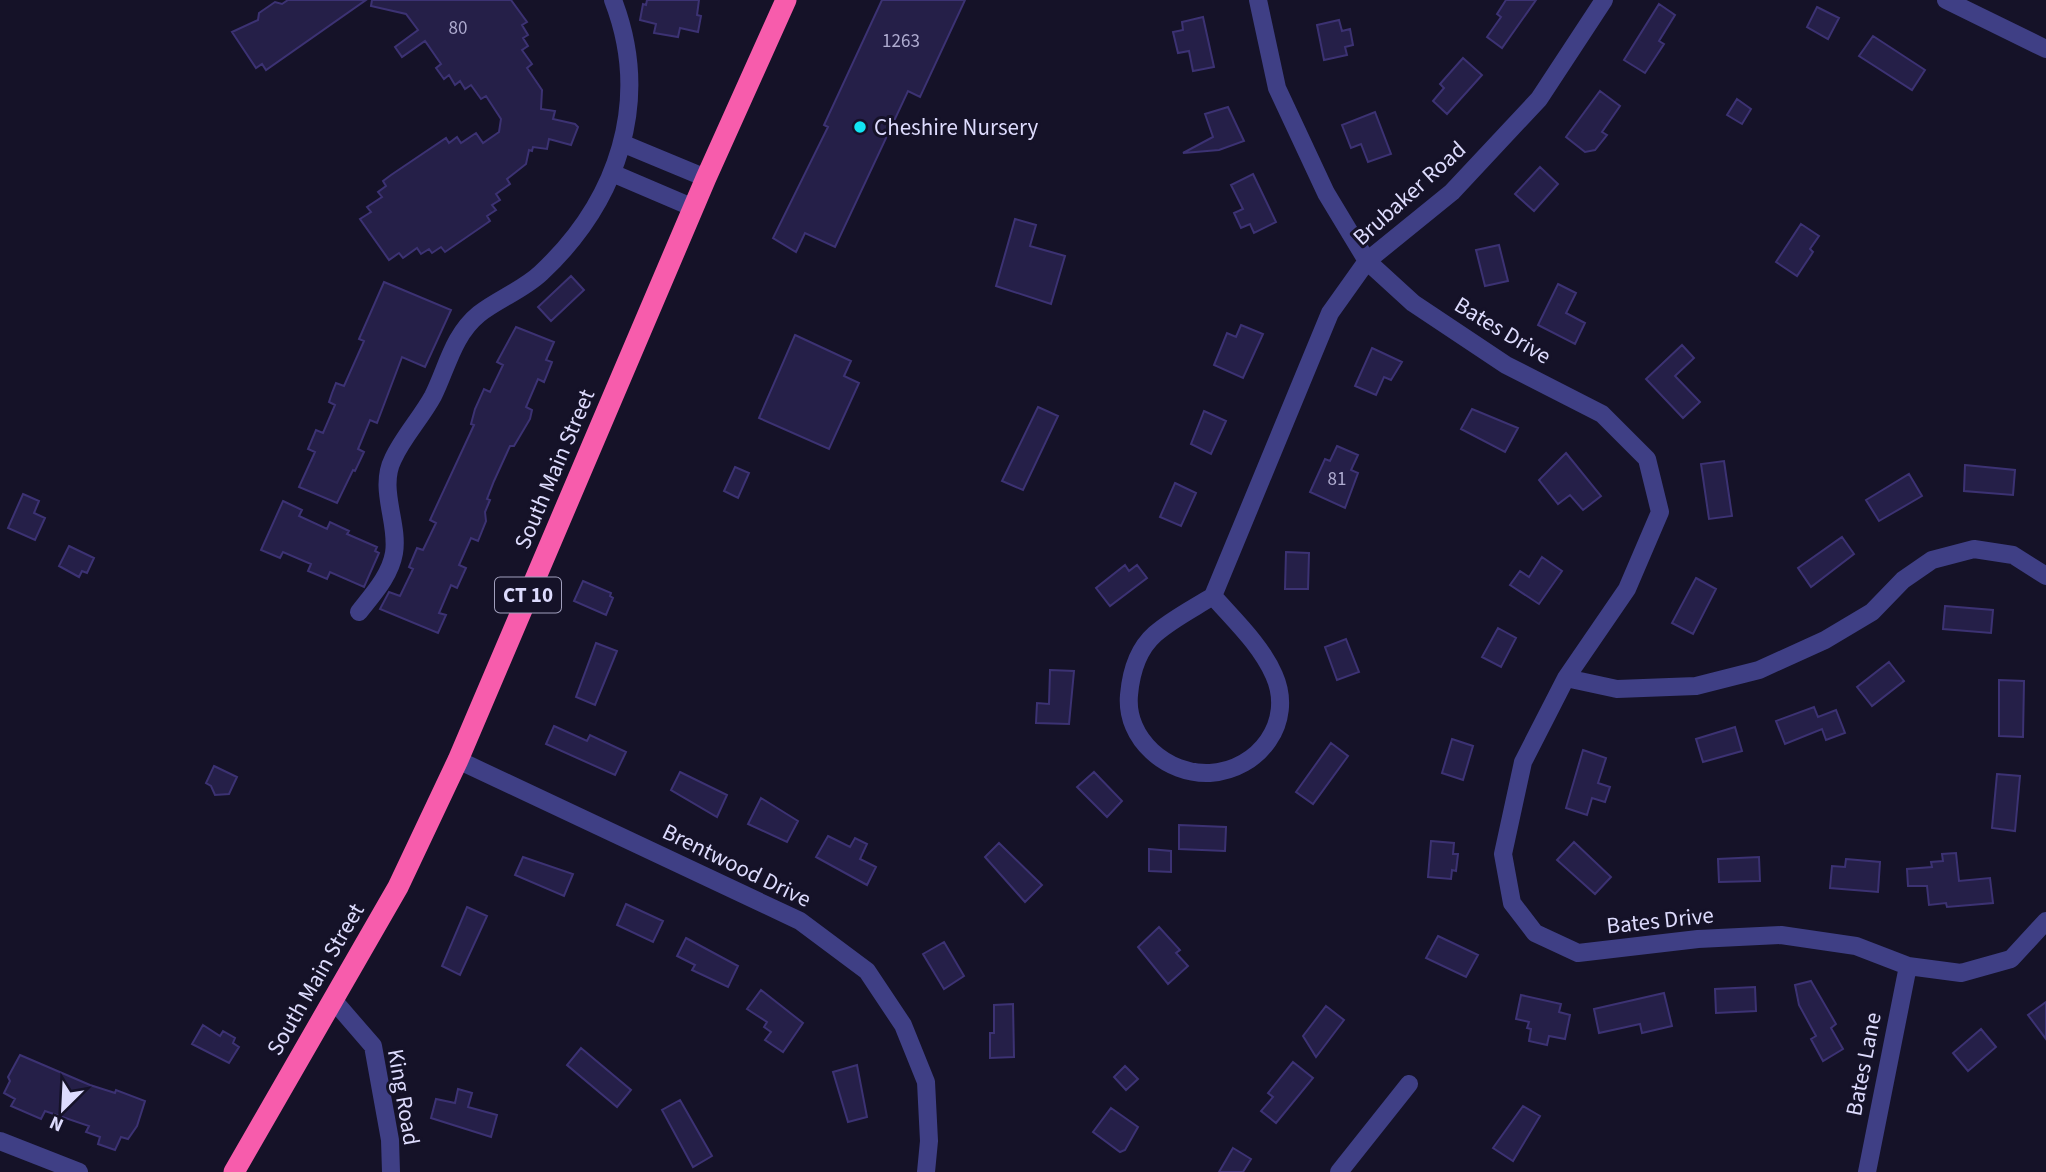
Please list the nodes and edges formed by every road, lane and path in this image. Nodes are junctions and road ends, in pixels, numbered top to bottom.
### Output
1 (613, 0) edge
2 (786, 0) edge
3 (1258, 0) edge
4 (1604, 0) edge
5 (1946, 0) edge
6 (2046, 49) edge
7 (624, 144) junction
8 (612, 173) junction
9 (706, 178) junction
10 (694, 208) junction
11 (1367, 261) junction
12 (2046, 576) edge
13 (1213, 596) junction
14 (359, 611) dead end
15 (1566, 678) junction
16 (458, 760) junction
17 (2046, 921) edge
18 (1908, 966) junction
19 (334, 1001) junction
20 (1409, 1084) dead end
21 (0, 1141) edge
22 (79, 1172) edge
23 (234, 1172) edge
24 (391, 1172) edge
25 (926, 1172) edge
26 (1339, 1172) edge
27 (1867, 1172) edge

1 - 7 street
2 - 9 highway, South Main Street / CT 10
3 - 11 street, Bates Drive
4 - 11 street, Brubaker Road
5 - 6 street
7 - 8 street
7 - 9 street
8 - 10 street
8 - 14 street
9 - 10 highway, South Main Street / CT 10
10 - 16 highway, South Main Street / CT 10
11 - 13 street, Brubaker Road
11 - 15 street, Bates Drive
12 - 15 street
13 - 13 street
15 - 18 street, Bates Drive
16 - 19 highway, South Main Street / CT 10
16 - 25 street, Brentwood Drive
17 - 18 street, Bates Drive
18 - 27 street, Bates Lane
19 - 23 highway, South Main Street / CT 10
19 - 24 street, King Road
20 - 26 street
21 - 22 street

